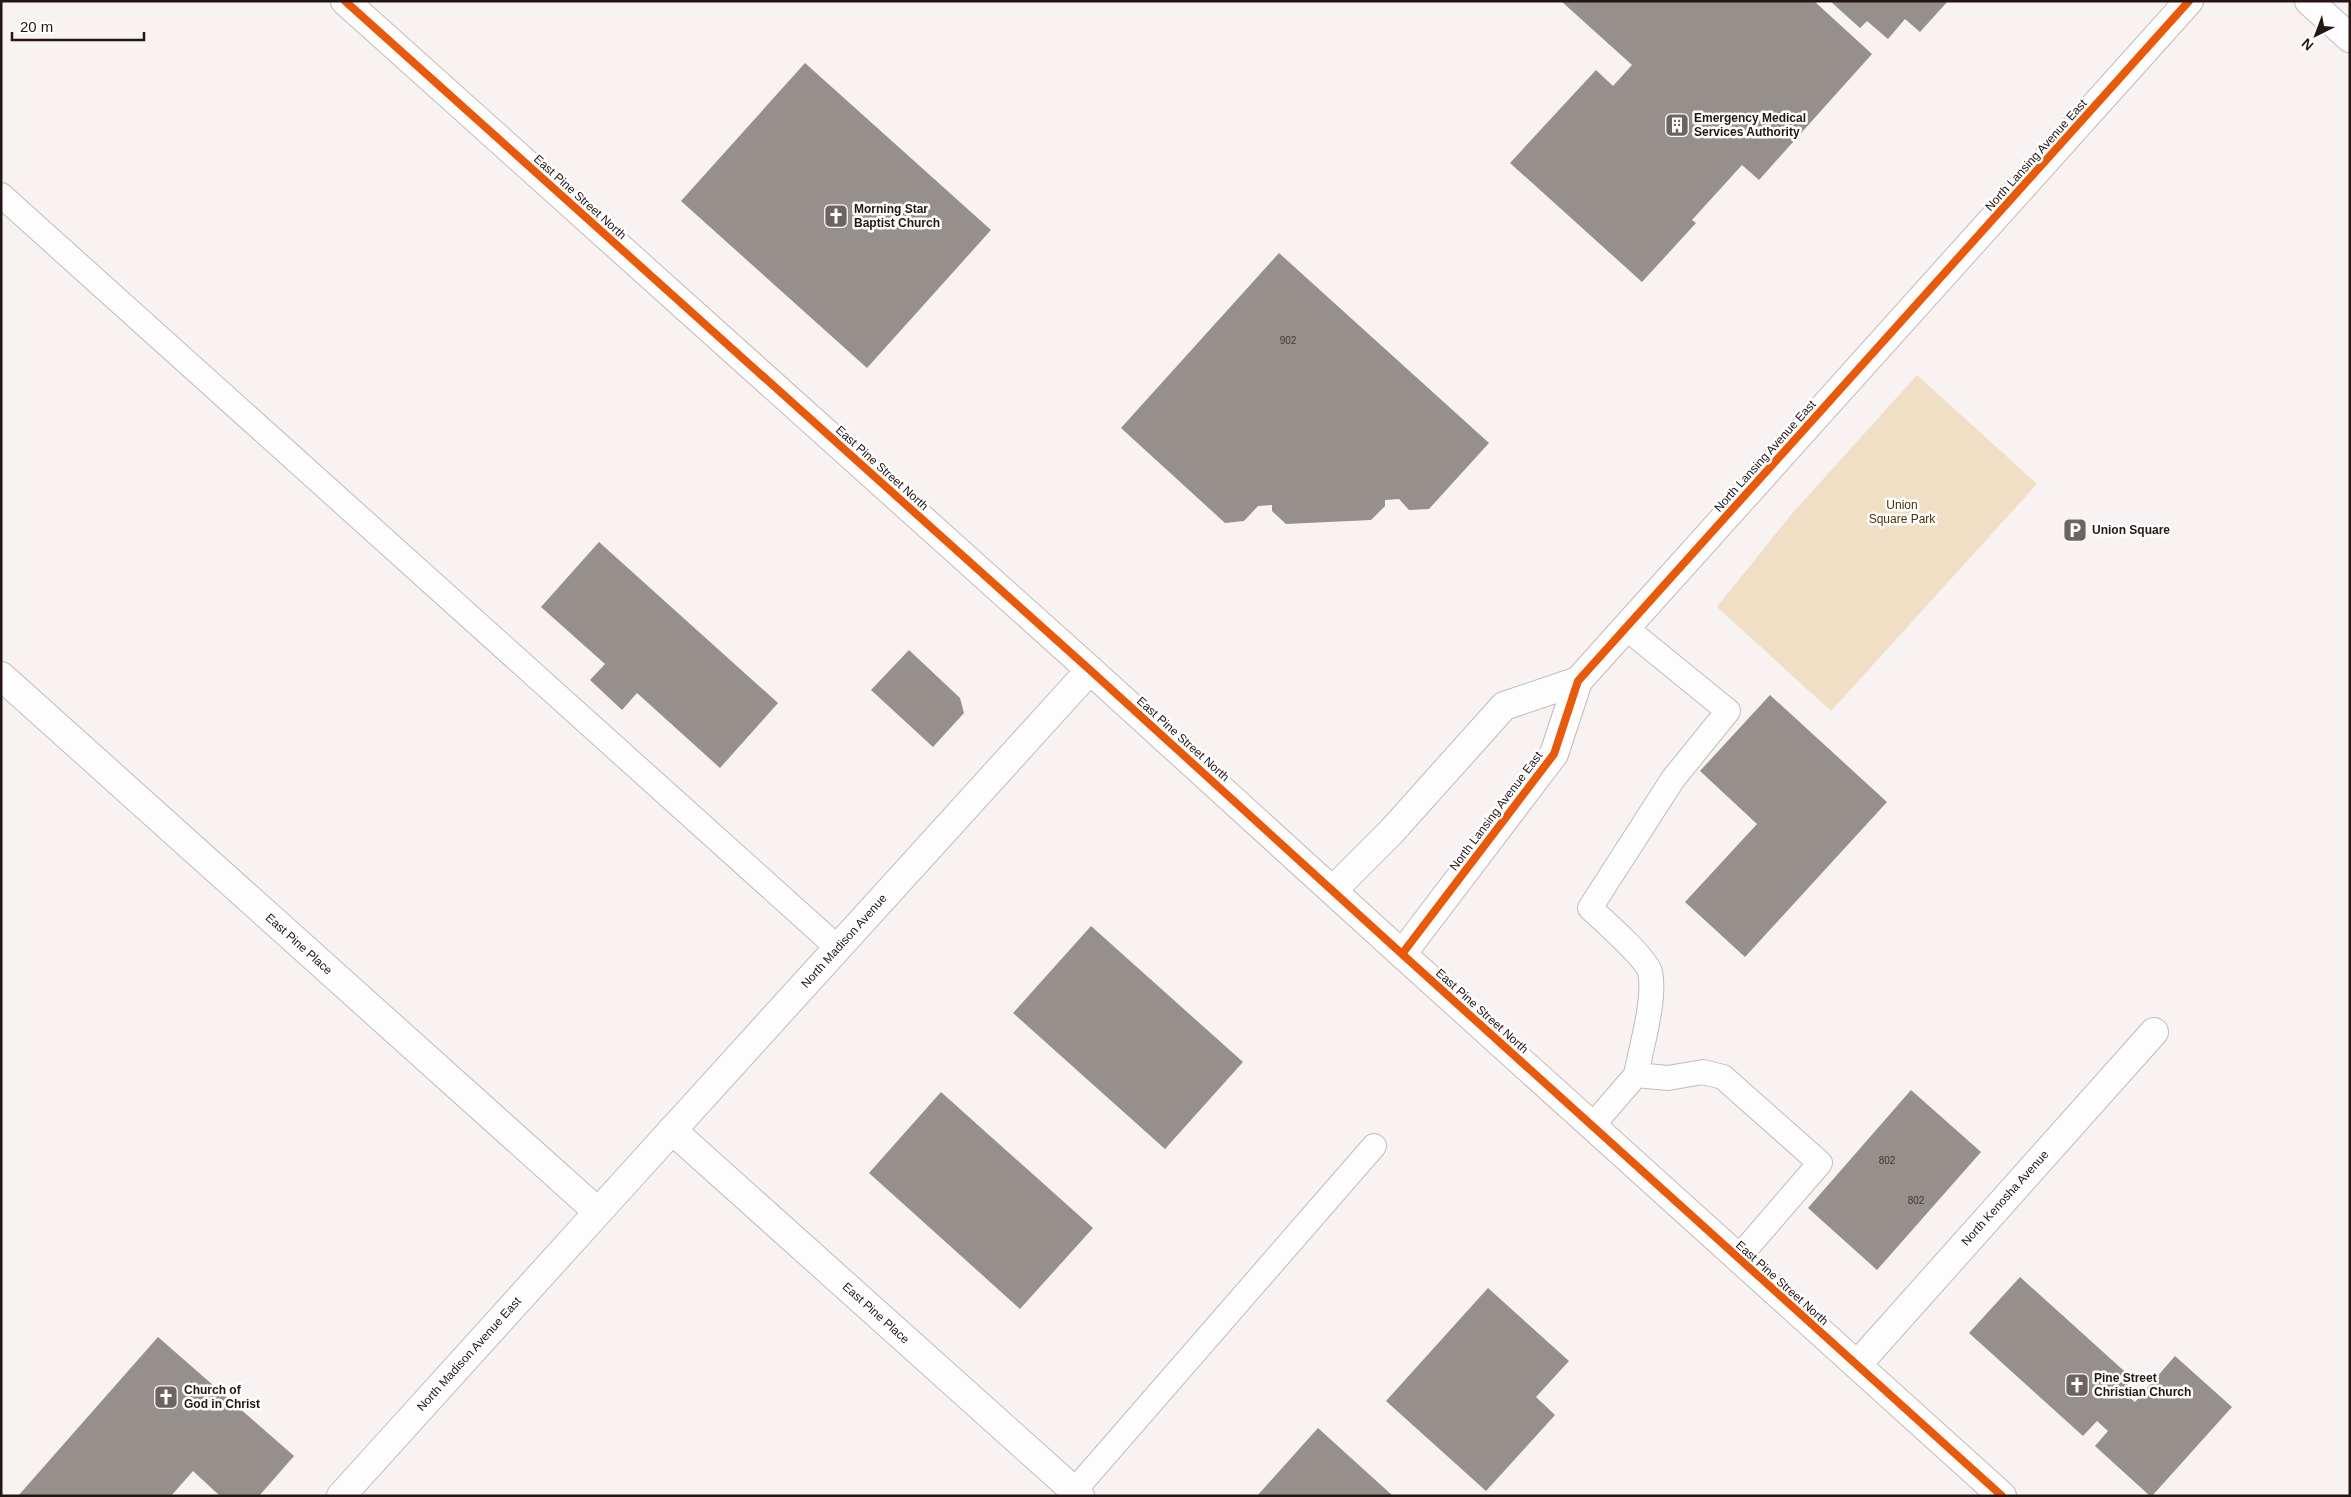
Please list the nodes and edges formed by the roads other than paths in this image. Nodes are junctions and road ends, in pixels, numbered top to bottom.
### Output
1 (346, 1) edge
2 (2189, 1) edge
3 (2309, 1) edge
4 (2350, 38) edge
5 (1, 195) edge
6 (1626, 628) junction
7 (1090, 670) junction
8 (1, 676) edge
9 (1578, 682) junction
10 (1333, 890) junction
11 (838, 948) junction
12 (1402, 954) junction
13 (2154, 1032) dead end
14 (1636, 1075) junction
15 (1592, 1126) junction
16 (672, 1130) junction
17 (1374, 1146) dead end
18 (598, 1212) junction
19 (1738, 1258) junction
20 (1857, 1365) junction
21 (1077, 1493) edge
22 (341, 1496) edge
23 (2002, 1496) edge

1 - 7 street, East Pine Street North
2 - 6 street, North Lansing Avenue East
3 - 4 street
5 - 11 lane
6 - 9 street, North Lansing Avenue East
6 - 14 lane
7 - 10 street, East Pine Street North
7 - 11 street, North Madison Avenue
8 - 18 street, East Pine Place
9 - 10 street
9 - 12 street, North Lansing Avenue East
10 - 12 street, East Pine Street North
11 - 16 street, North Madison Avenue
12 - 15 street, East Pine Street North
13 - 20 street, North Kenosha Avenue
14 - 15 lane
14 - 19 lane
15 - 19 street, East Pine Street North
16 - 18 street, North Madison Avenue
16 - 21 street, East Pine Place
17 - 21 lane
18 - 22 street, North Madison Avenue East
19 - 20 street, East Pine Street North
20 - 23 street, East Pine Street North

